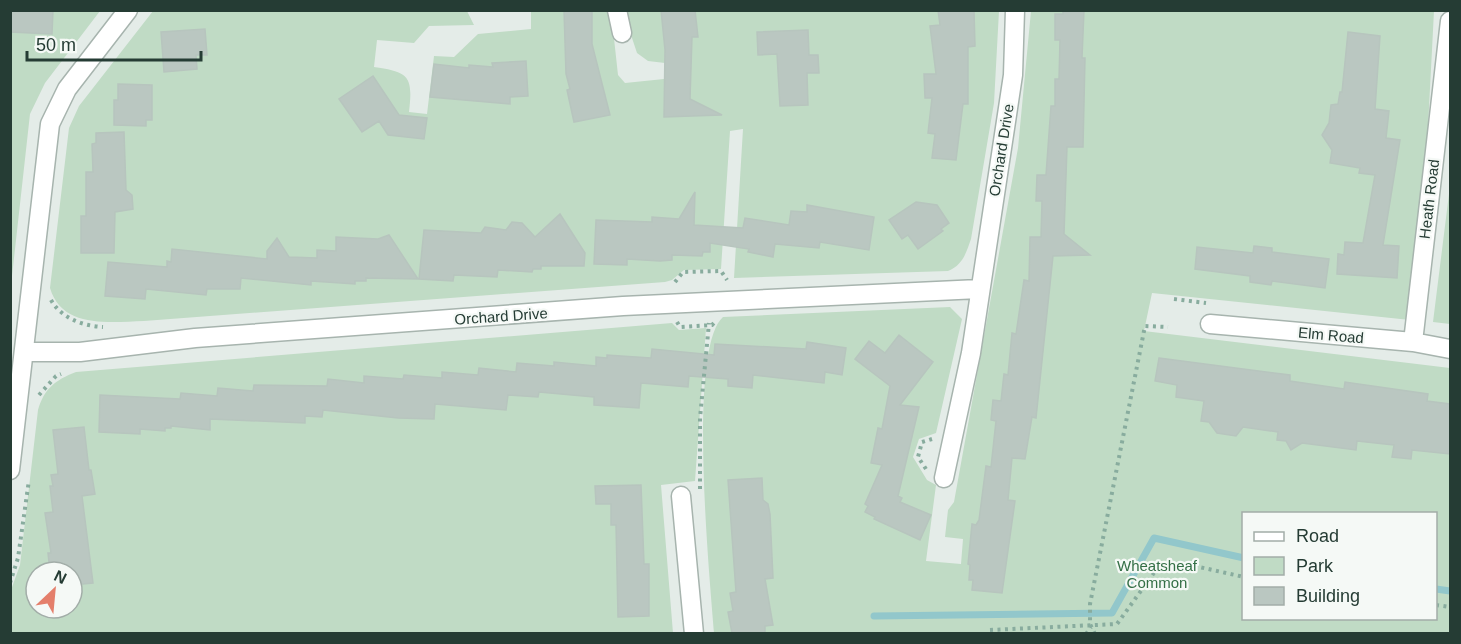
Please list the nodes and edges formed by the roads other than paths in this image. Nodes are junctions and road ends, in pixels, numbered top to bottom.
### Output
1 (128, 10) edge
2 (617, 10) edge
3 (1015, 10) edge
4 (1450, 21) edge
5 (622, 33) dead end
6 (979, 289) junction
7 (1210, 324) dead end
8 (1413, 342) junction
9 (1450, 348) edge
10 (24, 352) junction
11 (10, 470) edge
12 (937, 476) road end
13 (681, 496) dead end
14 (694, 633) edge

1 - 10 street
2 - 5 street
3 - 6 street, Orchard Drive
4 - 8 street, Heath Road
6 - 10 street, Orchard Drive
6 - 12 street, Orchard Drive
7 - 8 street, Elm Road
8 - 9 street, Elm Road
10 - 11 street
13 - 14 street

